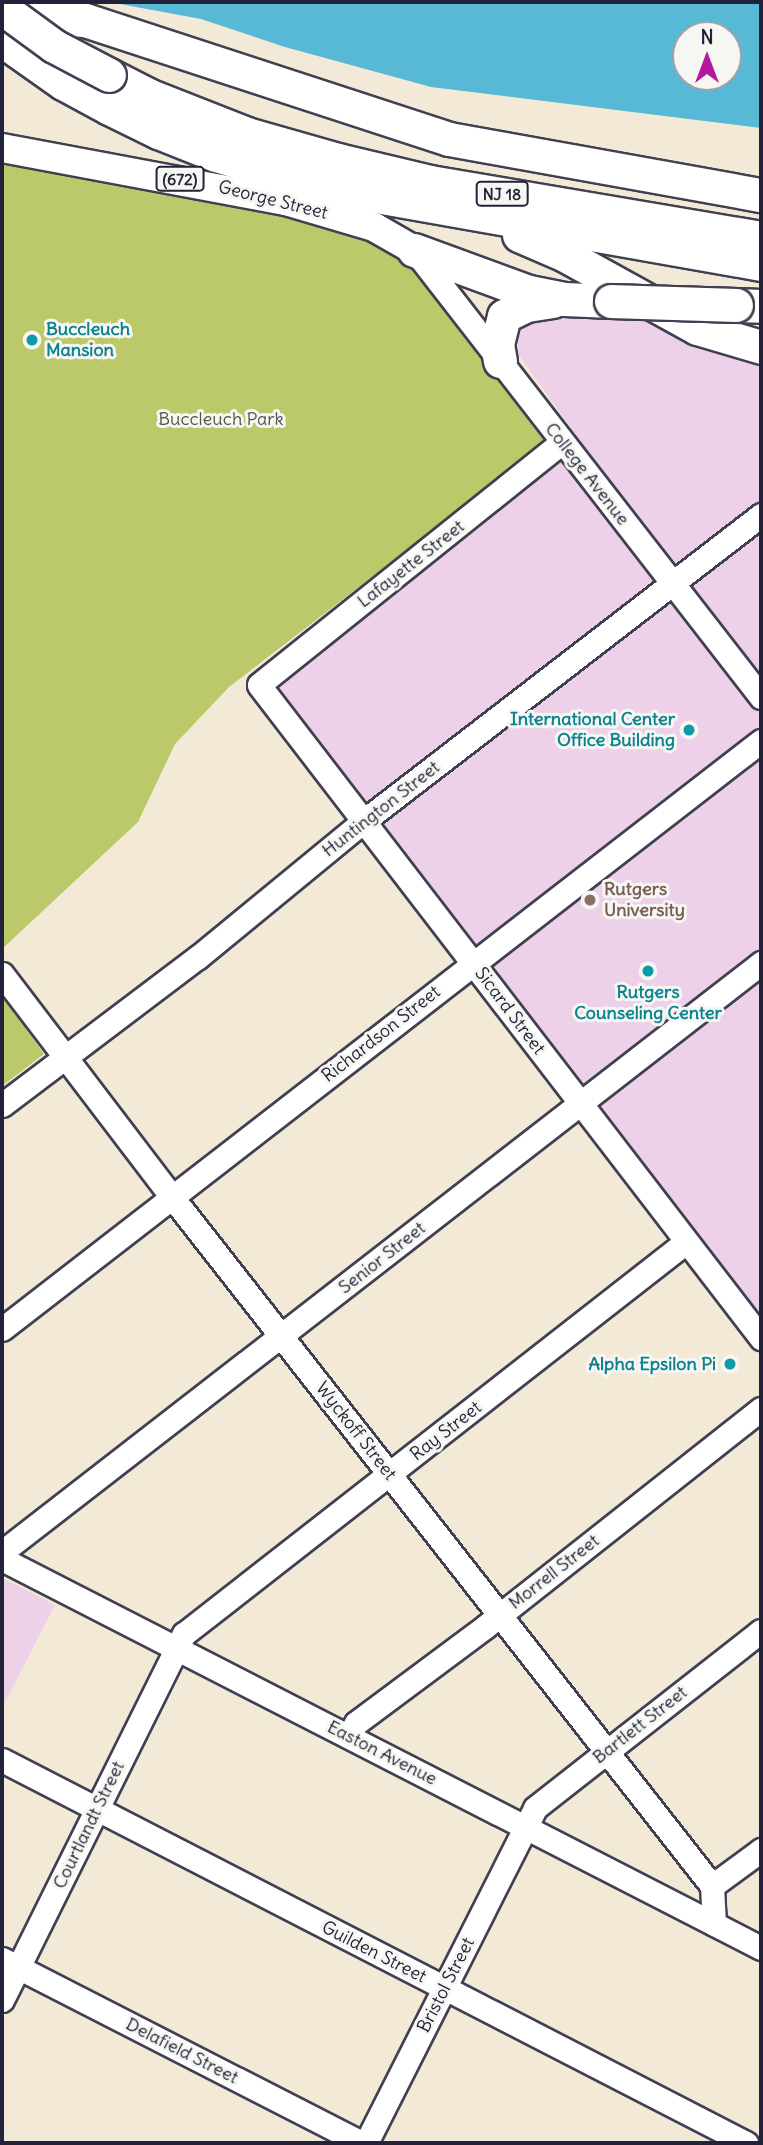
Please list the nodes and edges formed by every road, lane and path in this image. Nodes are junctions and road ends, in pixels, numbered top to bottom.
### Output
1 (2, 8) edge
2 (2, 15) edge
3 (2, 40) edge
4 (247, 134) junction
5 (449, 139) junction
6 (2, 148) edge
7 (761, 176) edge
8 (761, 195) edge
9 (761, 205) edge
10 (447, 210) junction
11 (761, 238) edge
12 (414, 250) junction
13 (761, 264) edge
14 (564, 299) junction
15 (748, 305) edge
16 (761, 347) edge
17 (500, 361) junction
18 (562, 442) junction
19 (761, 516) edge
20 (673, 584) junction
21 (259, 685) joint
22 (761, 697) edge
23 (761, 741) edge
24 (365, 820) junction
25 (473, 963) junction
26 (761, 963) edge
27 (2, 974) edge
28 (64, 1057) junction
29 (579, 1103) junction
30 (2, 1105) edge
31 (172, 1197) junction
32 (686, 1242) junction
33 (2, 1329) edge
34 (281, 1336) junction
35 (761, 1338) edge
36 (761, 1409) edge
37 (390, 1475) junction
38 (2, 1552) edge
39 (2, 1559) edge
40 (499, 1616) junction
41 (761, 1631) edge
42 (176, 1648) junction
43 (348, 1736) junction
44 (606, 1752) junction
45 (2, 1760) edge
46 (97, 1809) junction
47 (526, 1826) junction
48 (761, 1850) edge
49 (712, 1886) junction
50 (714, 1924) junction
51 (761, 1948) edge
52 (10, 1963) edge
53 (445, 1988) junction
54 (2, 2000) edge
55 (364, 2143) edge
56 (746, 2143) edge

1 - 4 highway, NJ 18, bridge
2 - 5 highway
3 - 10 highway, NJ 18
4 - 9 highway
4 - 11 highway, NJ 18
5 - 7 highway
5 - 8 highway
6 - 12 main road, George Street / (672)
10 - 13 highway, NJ 18
10 - 16 highway
12 - 14 highway
12 - 17 street, College Avenue
14 - 15 highway, bridge
14 - 17 highway
17 - 18 street, College Avenue
18 - 20 street, College Avenue
18 - 21 street, Lafayette Street
19 - 20 street, Huntington Street
20 - 22 street, College Avenue
20 - 24 street, Huntington Street
21 - 24 street, Sicard Street
23 - 25 street, Richardson Street
24 - 25 street, Sicard Street
24 - 28 street, Huntington Street
25 - 29 street, Sicard Street
25 - 31 street, Richardson Street
26 - 29 street, Senior Street
27 - 28 street, Wyckoff Street
28 - 30 street, Huntington Street
28 - 31 street, Wyckoff Street
29 - 32 street, Sicard Street
29 - 34 street, Senior Street
31 - 33 street, Richardson Street
31 - 34 street, Wyckoff Street
32 - 35 street, Sicard Street
32 - 37 street, Ray Street
34 - 37 street, Wyckoff Street
34 - 38 street, Senior Street
36 - 40 street, Morrell Street
37 - 40 street, Wyckoff Street
37 - 42 street, Ray Street
39 - 42 street, Easton Avenue
40 - 43 street, Morrell Street
40 - 44 street, Wyckoff Street
41 - 44 street, Bartlett Street
42 - 43 street, Easton Avenue
42 - 46 street, Courtlandt Street
43 - 47 street, Easton Avenue
44 - 47 street, Bartlett Street
44 - 49 street, Wyckoff Street
45 - 46 street, Guilden Street
46 - 52 street, Courtlandt Street
46 - 53 street, Guilden Street
47 - 50 street, Easton Avenue
47 - 53 street, Bristol Street
48 - 49 street
49 - 50 street
50 - 51 street, Easton Avenue
52 - 54 street, Courtlandt Street
52 - 55 street, Delafield Street
53 - 55 street, Bristol Street
53 - 56 street, Guilden Street

